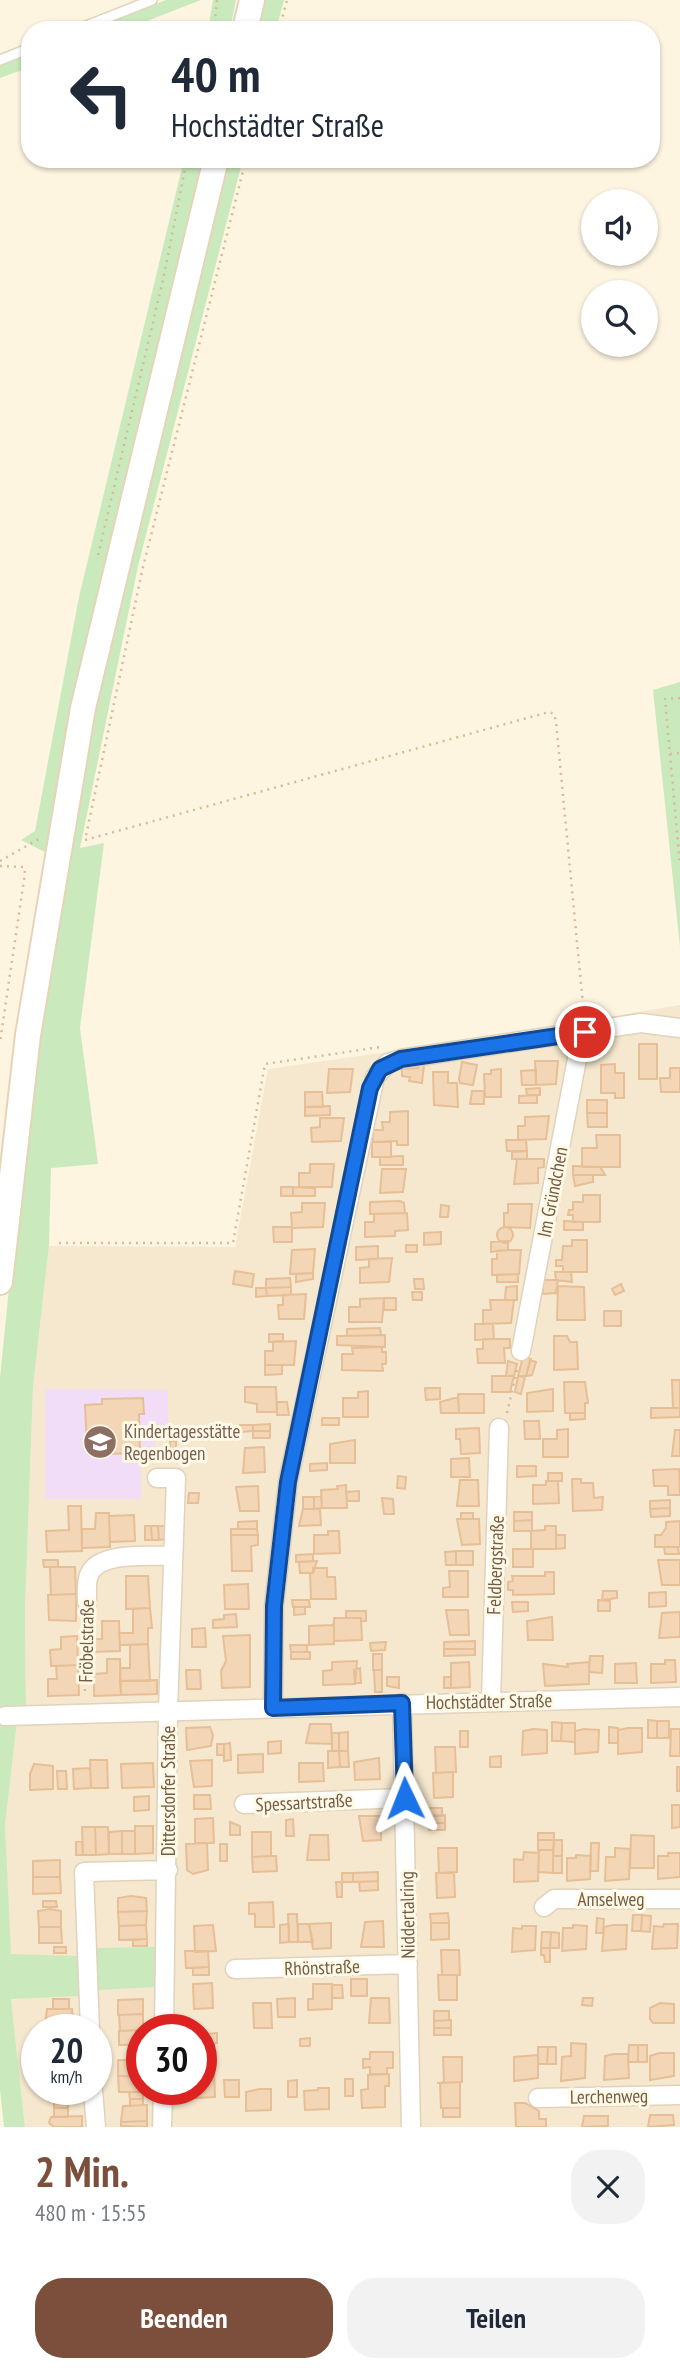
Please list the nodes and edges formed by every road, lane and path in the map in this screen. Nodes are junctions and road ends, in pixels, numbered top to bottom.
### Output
1 (152, 0) edge
2 (217, 0) edge
3 (253, 0) edge
4 (286, 0) edge
5 (99, 21) edge
6 (215, 21) edge
7 (247, 21) edge
8 (281, 21) edge
9 (21, 52) edge
10 (0, 60) edge
11 (185, 168) edge
12 (214, 168) edge
13 (244, 168) edge
14 (96, 567) dead end
15 (680, 698) edge
16 (680, 753) edge
17 (670, 754) junction
18 (42, 827) dead end
19 (678, 833) edge
20 (0, 861) edge
21 (680, 865) edge
22 (0, 866) edge
23 (680, 1028) edge
24 (584, 1032) junction
25 (0, 1042) edge
26 (401, 1059) junction
27 (59, 1243) dead end
28 (0, 1282) edge
29 (522, 1351) joint
30 (499, 1429) joint
31 (157, 1478) dead end
32 (172, 1556) junction
33 (88, 1602) joint
34 (680, 1697) edge
35 (491, 1701) junction
36 (402, 1703) junction
37 (273, 1708) junction
38 (168, 1711) junction
39 (85, 1714) junction
40 (2, 1716) edge
41 (405, 1798) junction
42 (244, 1804) dead end
43 (168, 1870) junction
44 (680, 1899) edge
45 (544, 1907) dead end
46 (408, 1964) junction
47 (235, 1969) dead end
48 (89, 2014) edge
49 (164, 2014) edge
50 (680, 2095) edge
51 (538, 2098) dead end
52 (94, 2105) edge
53 (163, 2105) edge
54 (96, 2127) edge
55 (162, 2127) edge
56 (411, 2127) edge

1 - 5 lane
2 - 6 path
3 - 7 main road
4 - 8 path
9 - 10 lane
11 - 14 path
12 - 28 main road
13 - 24 path
15 - 17 path
16 - 17 path
17 - 19 path
18 - 20 path
19 - 21 path
22 - 25 path
23 - 24 street
24 - 26 street
24 - 29 street, Im Gründchen
26 - 27 path
26 - 37 street
29 - 30 path
30 - 35 street, Feldbergstraße
31 - 32 street
32 - 33 street, Fröbelstraße
32 - 38 street
33 - 39 path, Fröbelstraße
34 - 35 street, Hochstädter Straße
35 - 36 street, Hochstädter Straße
36 - 37 street, Hochstädter Straße
36 - 41 street, Niddertalring
37 - 38 street, Hochstädter Straße
38 - 39 street, Hochstädter Straße
38 - 43 street, Dittersdorfer Straße
39 - 40 street, Hochstädter Straße
41 - 42 street, Spessartstraße
41 - 46 street, Niddertalring
43 - 48 street, Dittersdorfer Straße
43 - 49 street, Dittersdorfer Straße
44 - 45 street, Amselweg
46 - 47 street, Rhönstraße
46 - 56 street, Niddertalring
50 - 51 street, Lerchenweg
52 - 54 street
53 - 55 street

